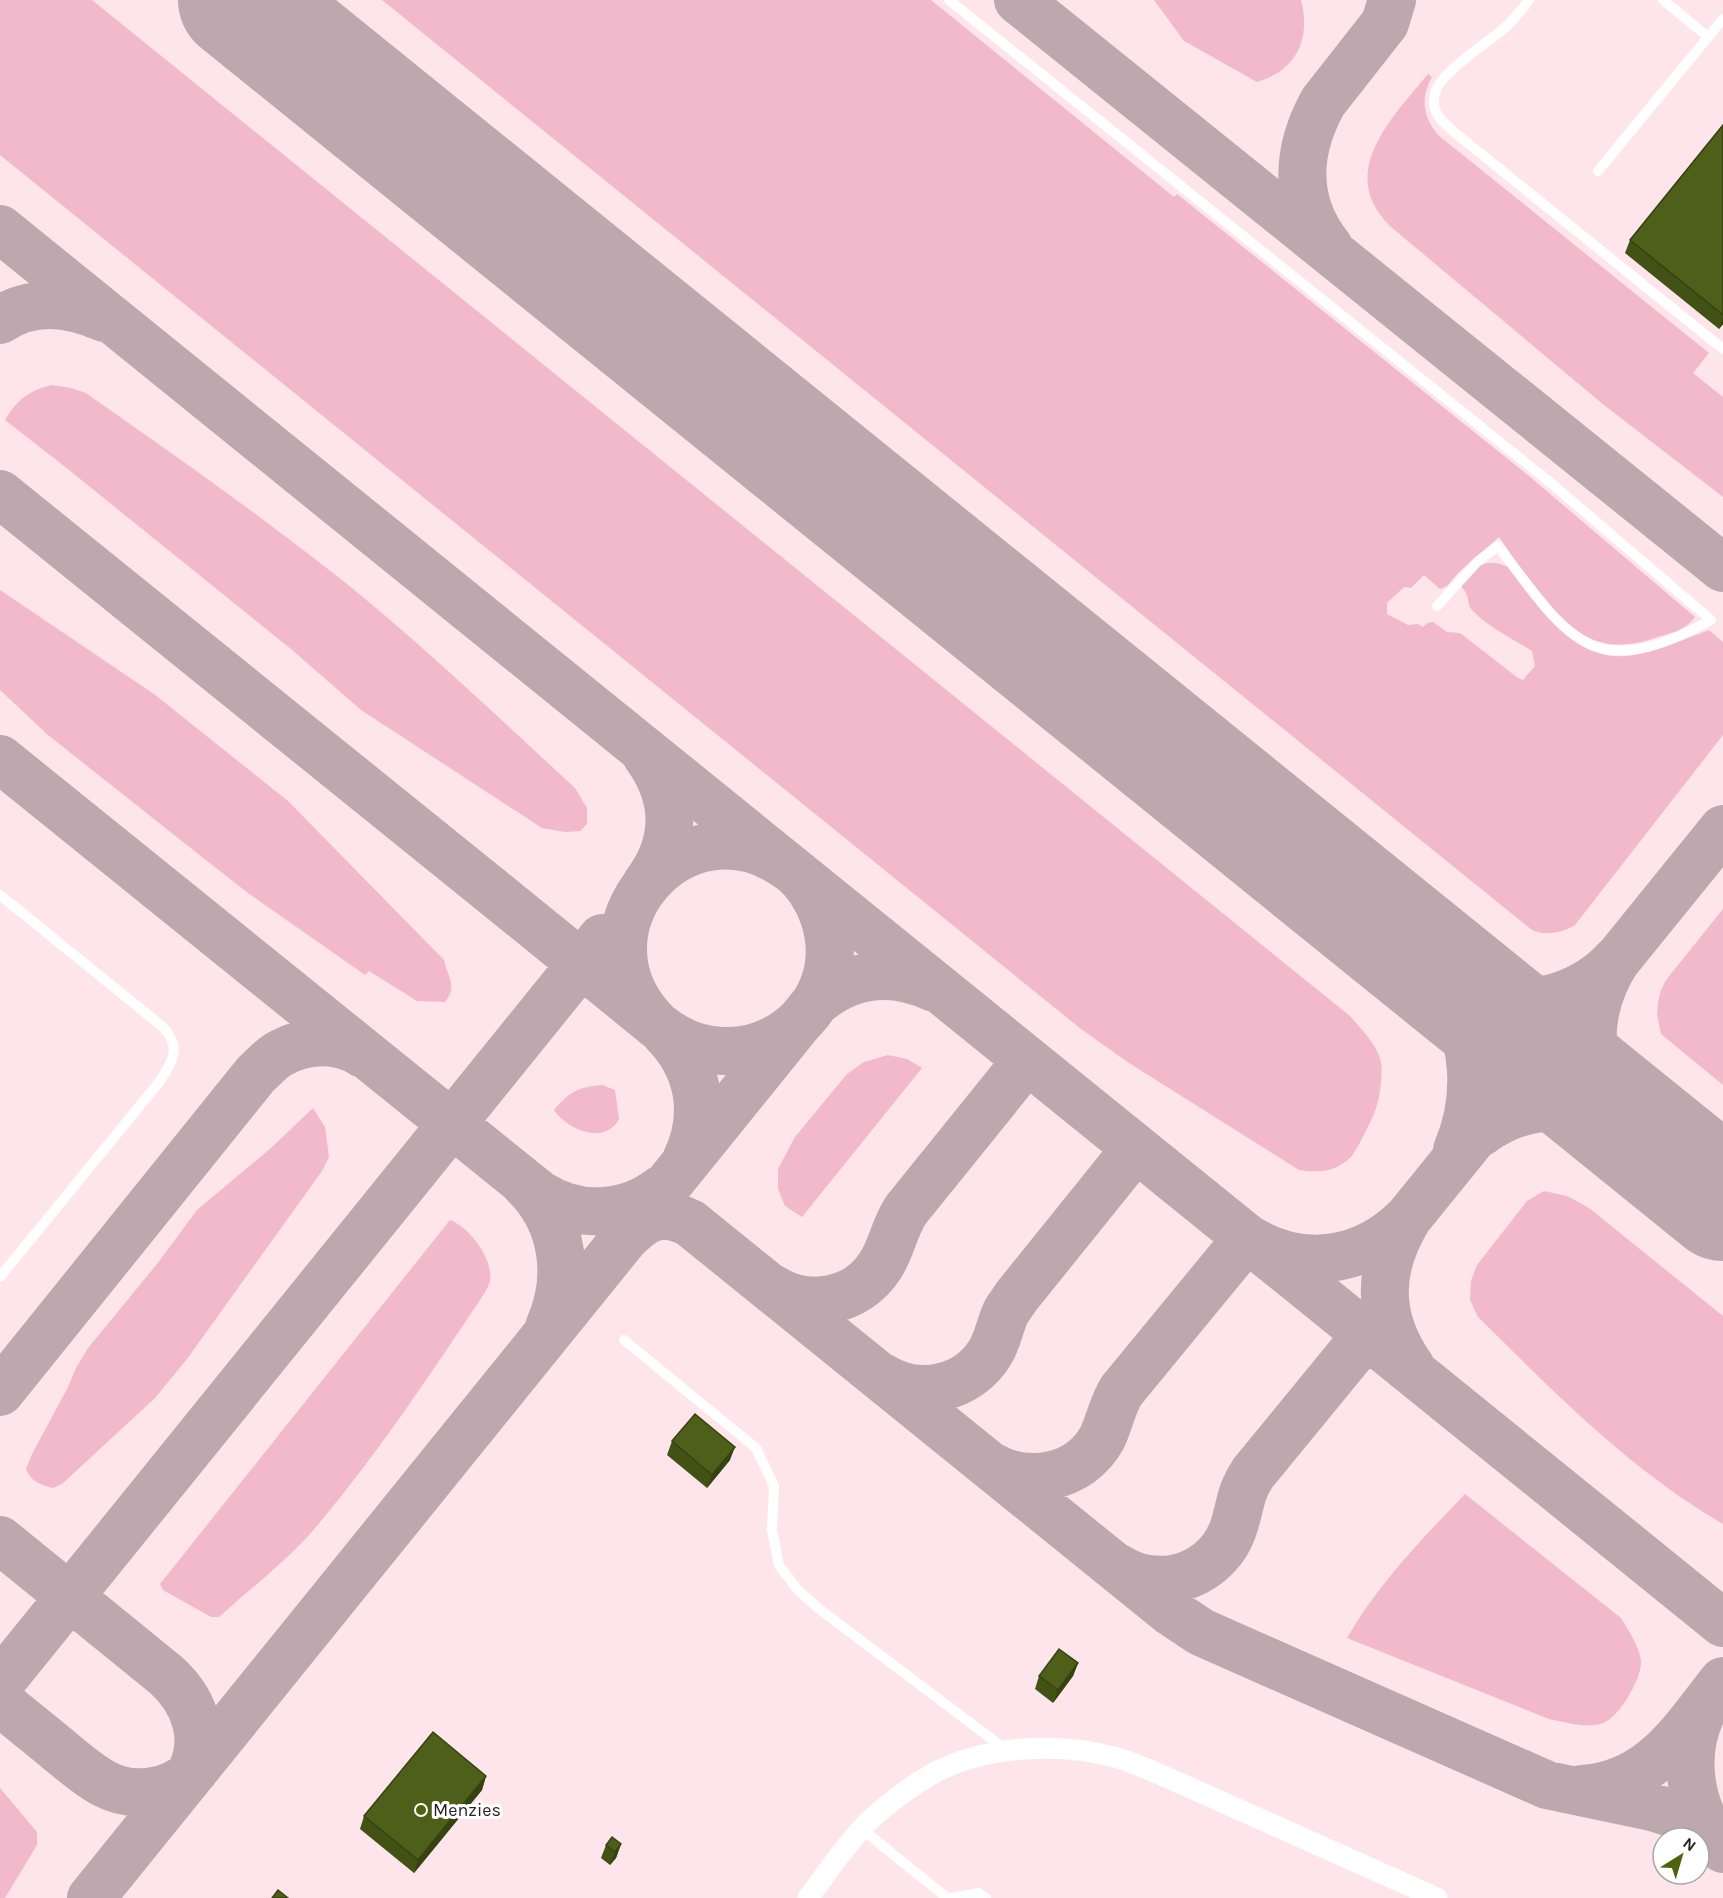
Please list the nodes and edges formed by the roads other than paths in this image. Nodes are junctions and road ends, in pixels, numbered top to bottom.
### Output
1 (949, 0) edge
2 (1529, 0) edge
3 (1663, 0) edge
4 (1723, 19) edge
5 (1708, 37) junction
6 (1598, 171) dead end
7 (1723, 349) edge
8 (1437, 606) dead end
9 (0, 895) edge
10 (0, 1277) edge
11 (624, 1340) dead end
12 (1006, 1751) junction
13 (862, 1829) junction
14 (808, 1898) edge
15 (948, 1898) edge
16 (986, 1898) edge
17 (1437, 1898) edge

1 - 8 lane
2 - 7 lane
3 - 5 lane
4 - 5 lane
5 - 6 lane
9 - 10 lane
11 - 12 lane
12 - 13 street
12 - 17 street
13 - 14 street
13 - 15 lane
15 - 16 lane

